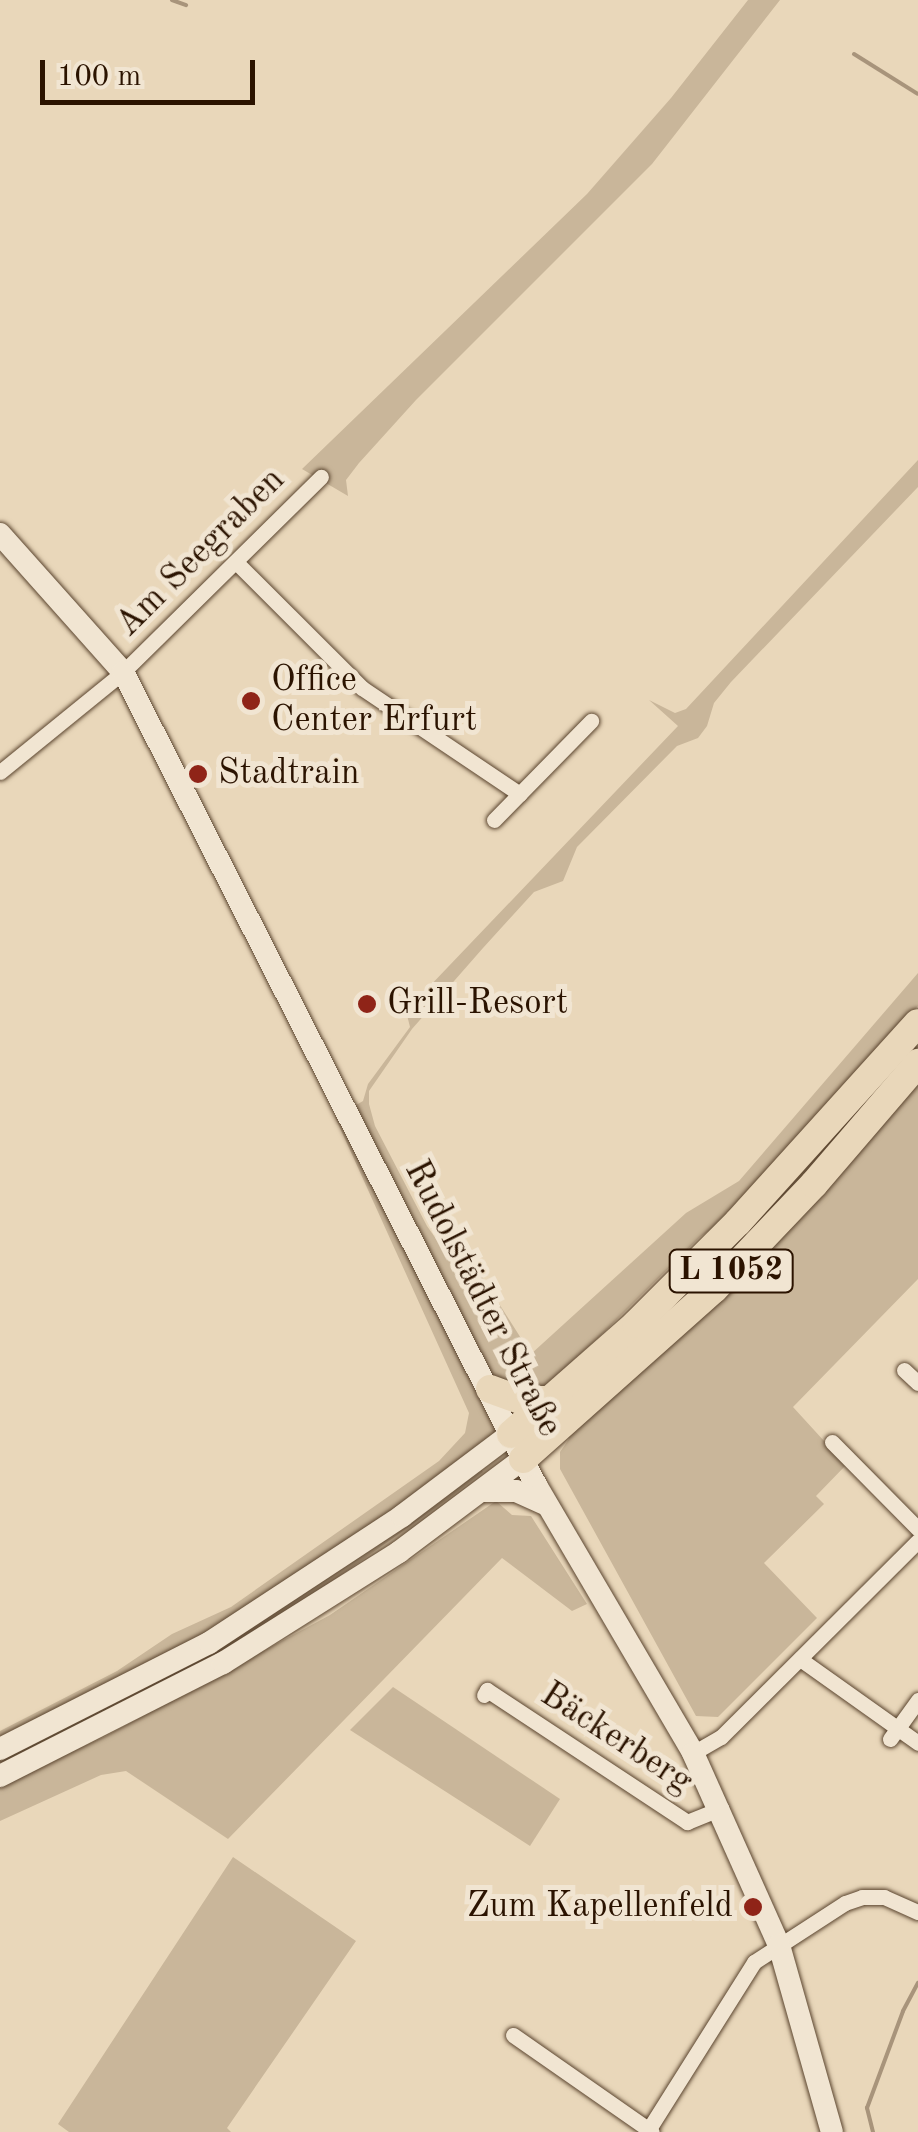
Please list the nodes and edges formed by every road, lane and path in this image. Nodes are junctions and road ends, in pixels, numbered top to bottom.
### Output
1 (321, 477) dead end
2 (0, 534) edge
3 (236, 562) junction
4 (122, 672) junction
5 (590, 720) dead end
6 (0, 772) edge
7 (520, 794) junction
8 (494, 820) dead end
9 (918, 1023) edge
10 (918, 1063) edge
11 (904, 1370) dead end
12 (918, 1383) edge
13 (490, 1388) junction
14 (551, 1400) junction
15 (832, 1442) dead end
16 (517, 1446) junction
17 (482, 1491) junction
18 (547, 1505) junction
19 (918, 1529) edge
20 (918, 1541) edge
21 (800, 1659) junction
22 (484, 1695) dead end
23 (918, 1700) edge
24 (894, 1734) junction
25 (918, 1743) edge
26 (0, 1749) edge
27 (693, 1753) junction
28 (0, 1776) edge
29 (720, 1808) junction
30 (918, 1912) edge
31 (779, 1945) junction
32 (513, 2034) dead end
33 (649, 2131) edge
34 (832, 2132) edge

1 - 3 street, Am Seegraben
2 - 4 street, Rudolstädter Straße
3 - 4 street, Am Seegraben
3 - 7 street
4 - 6 street
4 - 13 street, Rudolstädter Straße
5 - 7 street
7 - 8 street
9 - 14 highway, L 1052
10 - 16 highway, L 1052
11 - 12 street
13 - 14 highway
13 - 16 street, Rudolstädter Straße
14 - 16 highway, L 1052
15 - 19 street
16 - 17 street, L 1052
16 - 18 street, Rudolstädter Straße
16 - 26 street, L 1052
17 - 18 street
17 - 28 street, L 1052
18 - 27 street, Rudolstädter Straße
20 - 21 street
21 - 24 street
21 - 27 street
22 - 29 street, Bäckerberg
23 - 24 street
24 - 25 street
27 - 29 street, Rudolstädter Straße
29 - 31 street, Rudolstädter Straße
30 - 31 street
31 - 33 street
31 - 34 street, Rudolstädter Straße
32 - 33 street

